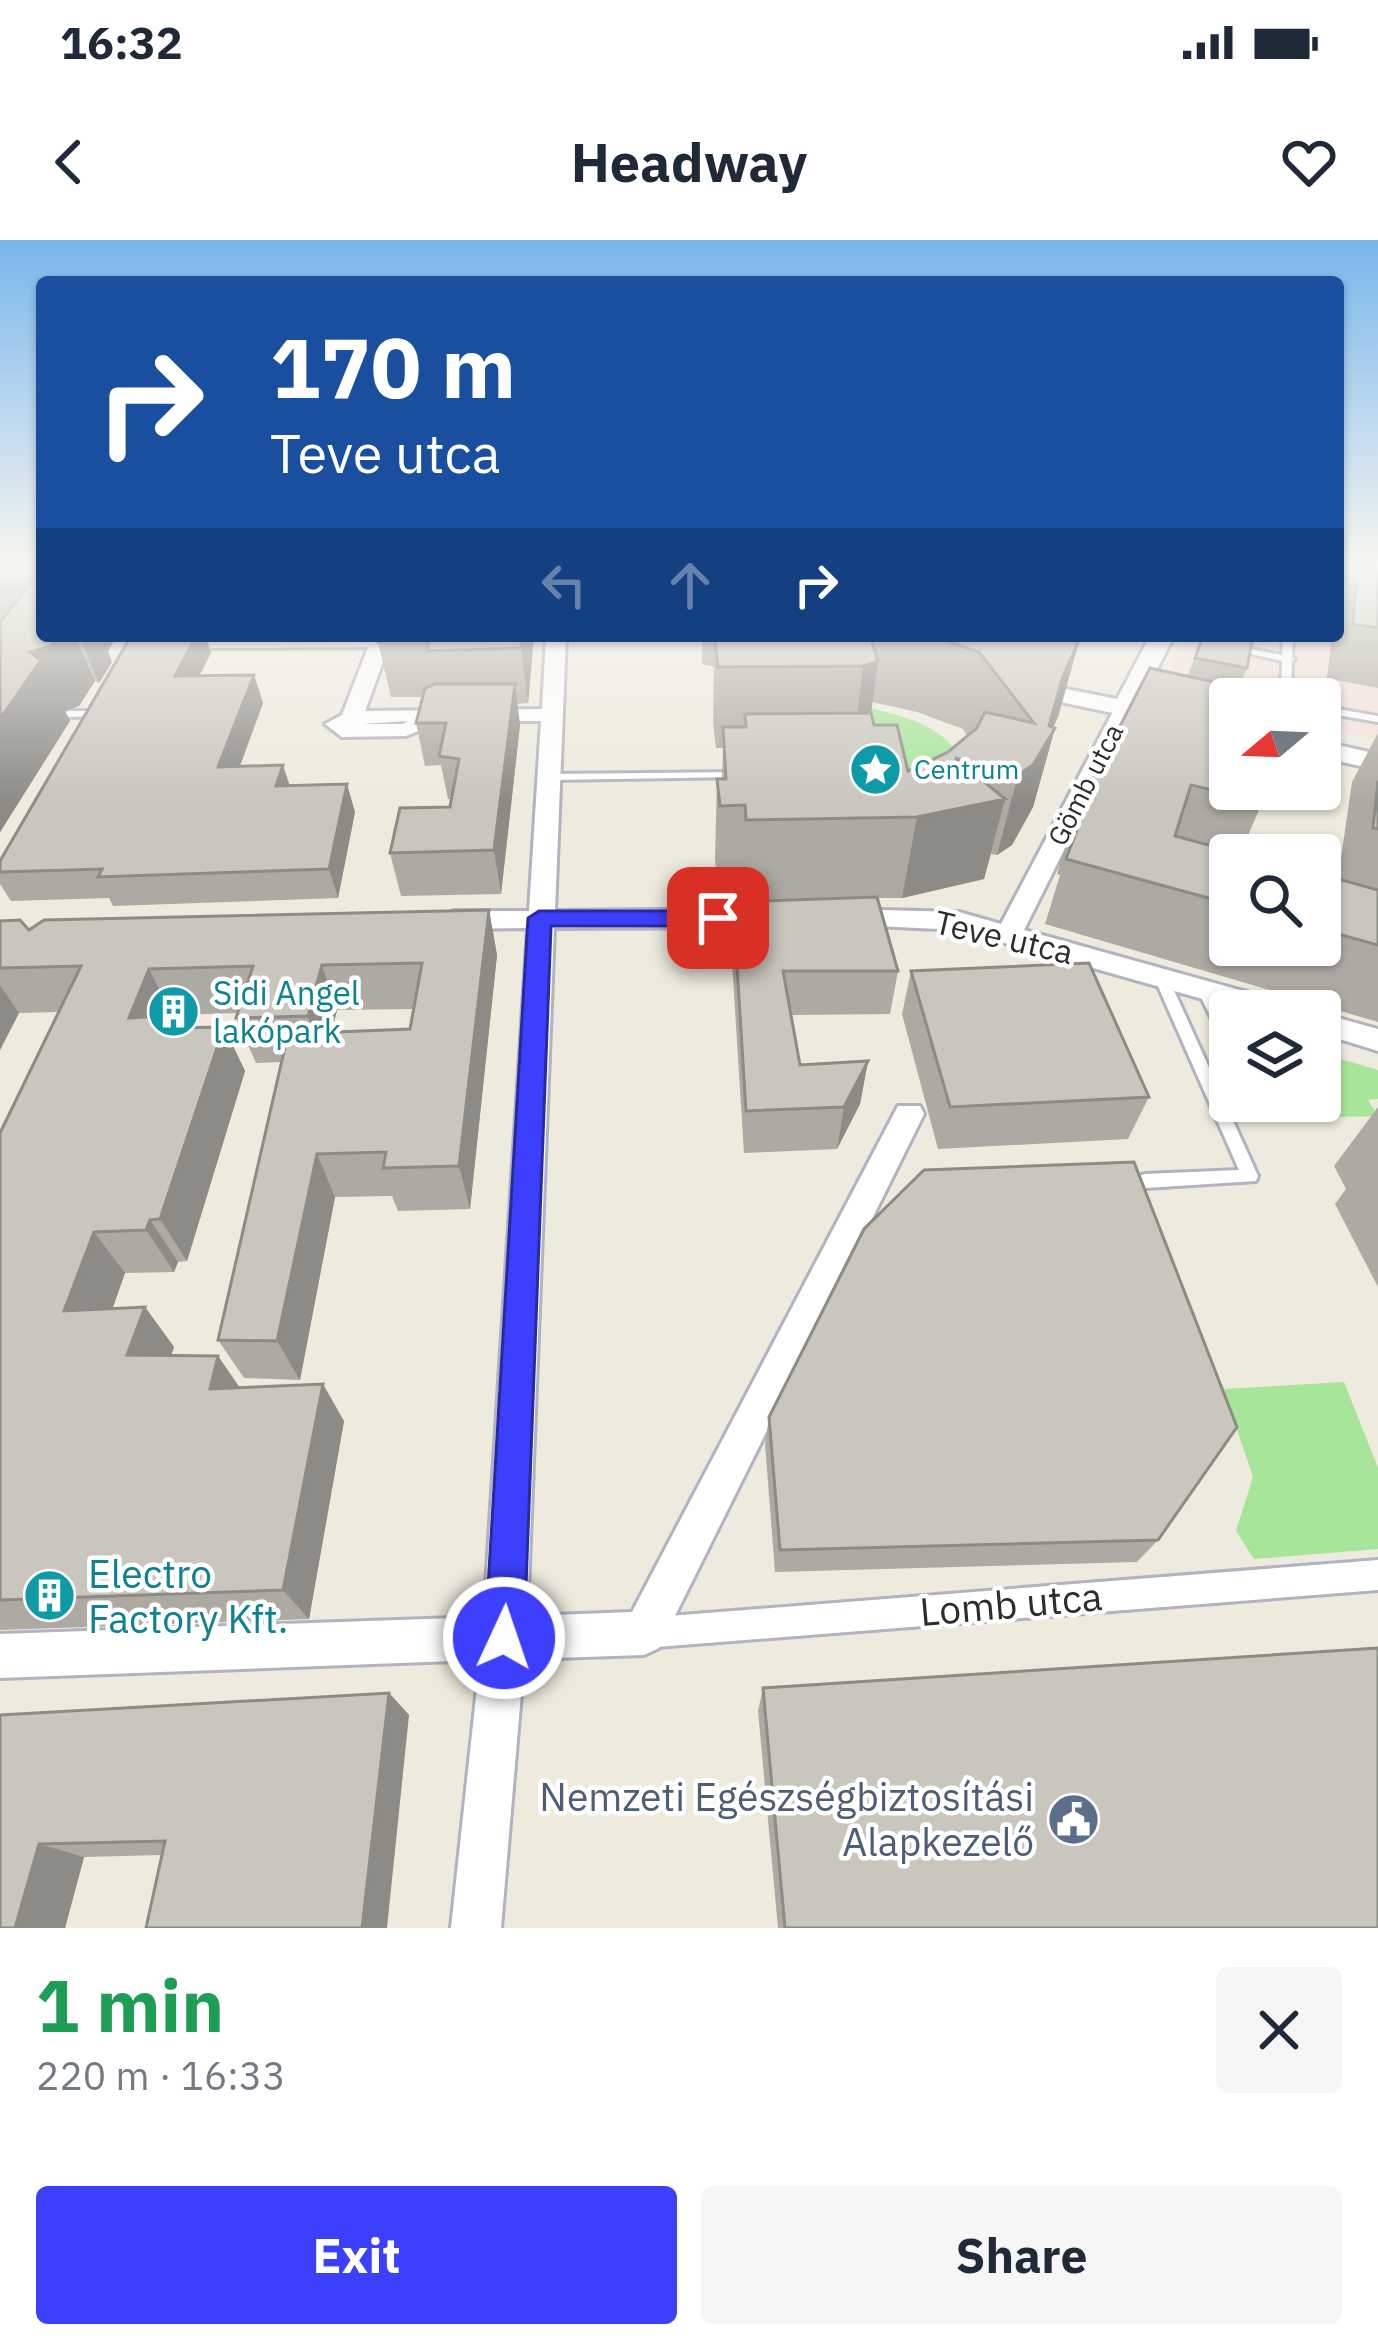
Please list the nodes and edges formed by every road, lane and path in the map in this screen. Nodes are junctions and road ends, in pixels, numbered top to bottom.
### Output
1 (379, 645) joint
2 (555, 645) edge
3 (1157, 645) edge
4 (1289, 645) edge
5 (181, 646) edge
6 (1231, 648) edge
7 (1290, 659) junction
8 (1288, 678) edge
9 (997, 682) edge
10 (1126, 706) junction
11 (1341, 713) edge
12 (68, 714) dead end
13 (96, 714) edge
14 (550, 715) junction
15 (1378, 719) edge
16 (1209, 724) edge
17 (1341, 754) edge
18 (1378, 762) edge
19 (757, 774) edge
20 (550, 777) junction
21 (539, 918) junction
22 (424, 921) edge
23 (1009, 934) junction
24 (1161, 977) junction
25 (1204, 989) junction
26 (1209, 990) edge
27 (1209, 999) edge
28 (1341, 1029) edge
29 (1378, 1040) edge
30 (909, 1114) dead end
31 (1145, 1181) edge
32 (1378, 1575) edge
33 (644, 1633) junction
34 (504, 1638) junction
35 (0, 1656) edge
36 (476, 1928) edge

1 - 5 lane
1 - 14 street
2 - 14 street
3 - 10 street, Gömb utca
4 - 7 lane
6 - 7 lane
7 - 8 lane
9 - 10 street
10 - 16 street
10 - 23 street, Gömb utca
11 - 15 lane
12 - 13 lane
14 - 20 street
17 - 18 street
19 - 20 lane
20 - 21 street
21 - 22 street, Teve utca
21 - 23 street, Teve utca
21 - 34 street
23 - 24 street, Teve utca
24 - 25 street, Teve utca
24 - 31 lane
25 - 26 street, Teve utca
25 - 27 lane
28 - 29 street
30 - 33 street
32 - 33 street, Lomb utca
33 - 34 street, Lomb utca
34 - 35 street, Lomb utca
34 - 36 street

